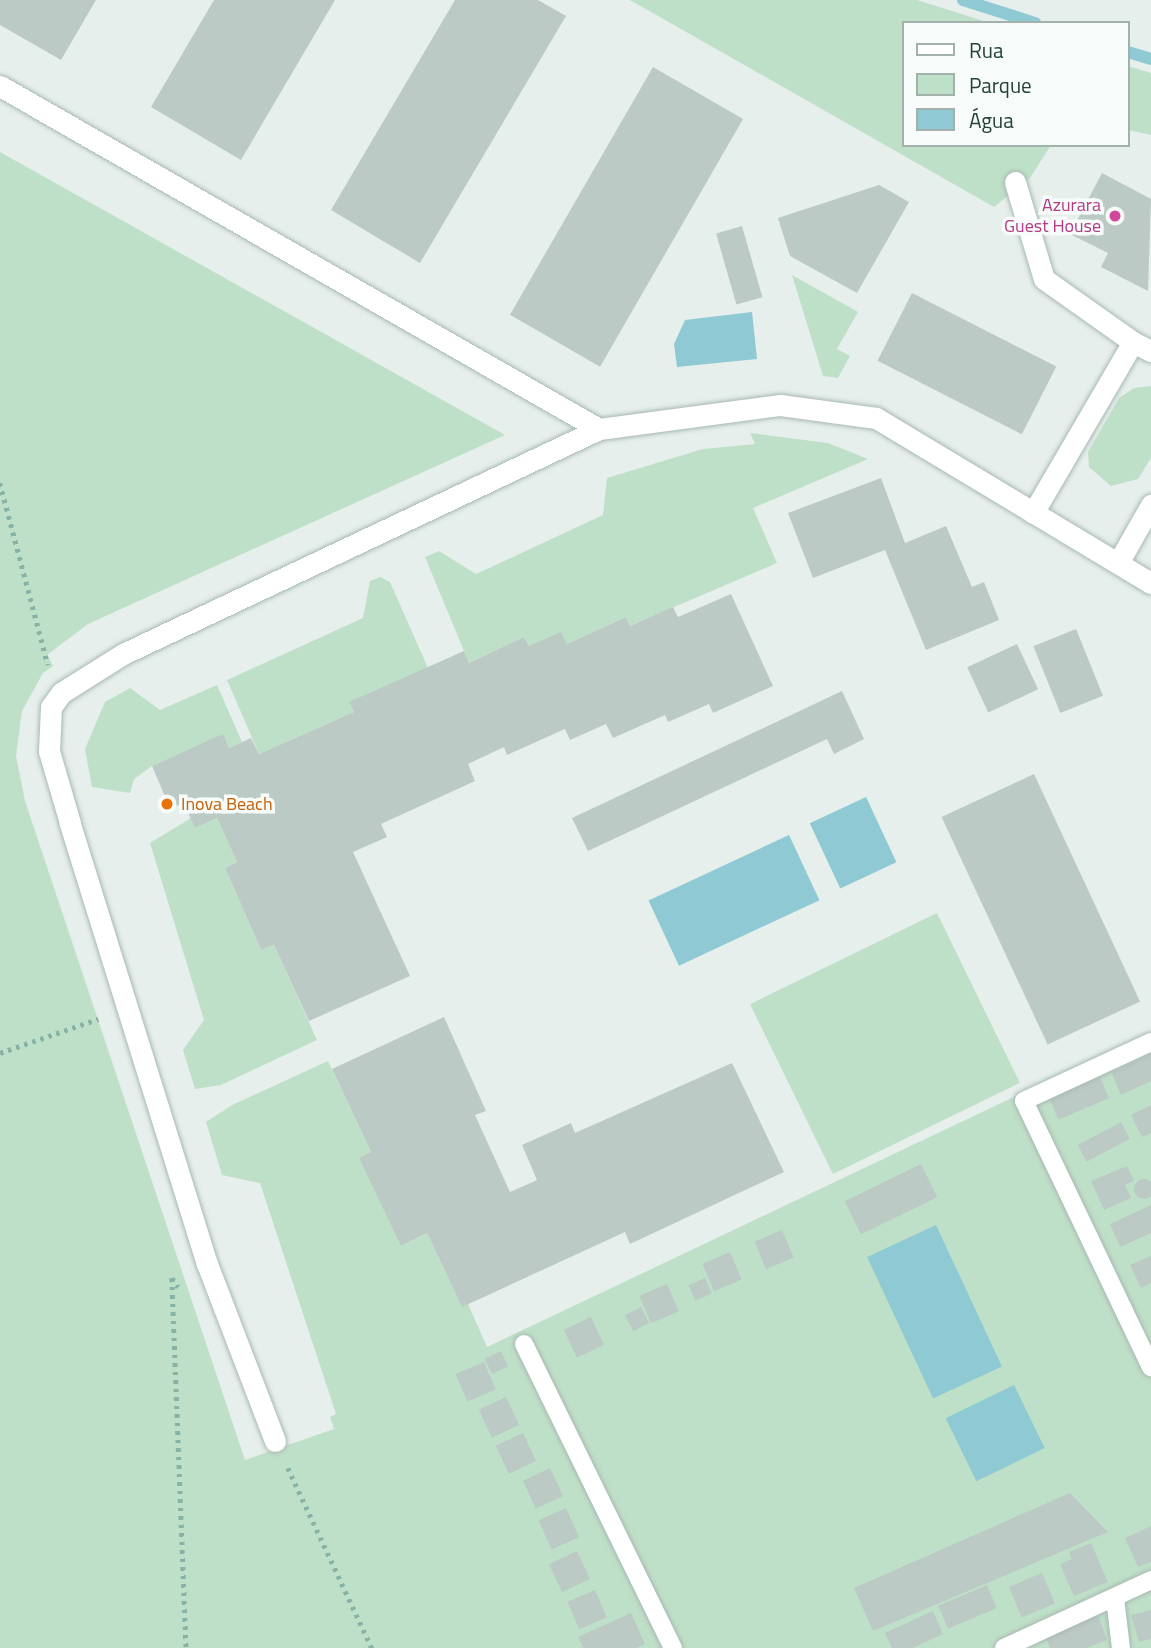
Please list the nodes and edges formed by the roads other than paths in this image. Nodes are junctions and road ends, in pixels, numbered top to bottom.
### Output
1 (0, 86) edge
2 (1016, 182) dead end
3 (1142, 346) edge
4 (599, 429) junction
5 (1151, 505) edge
6 (1033, 513) junction
7 (1118, 563) junction
8 (1151, 583) edge
9 (1151, 1042) edge
10 (524, 1344) dead end
11 (1151, 1367) edge
12 (275, 1441) dead end
13 (1151, 1580) edge
14 (1115, 1598) junction
15 (673, 1648) edge
16 (1004, 1648) edge
17 (1121, 1648) edge

1 - 4 street
2 - 3 street
3 - 6 street
4 - 6 street
4 - 12 street
5 - 7 street
6 - 7 street
7 - 8 street
9 - 11 lane
10 - 15 lane
13 - 14 lane
14 - 16 lane
14 - 17 lane

